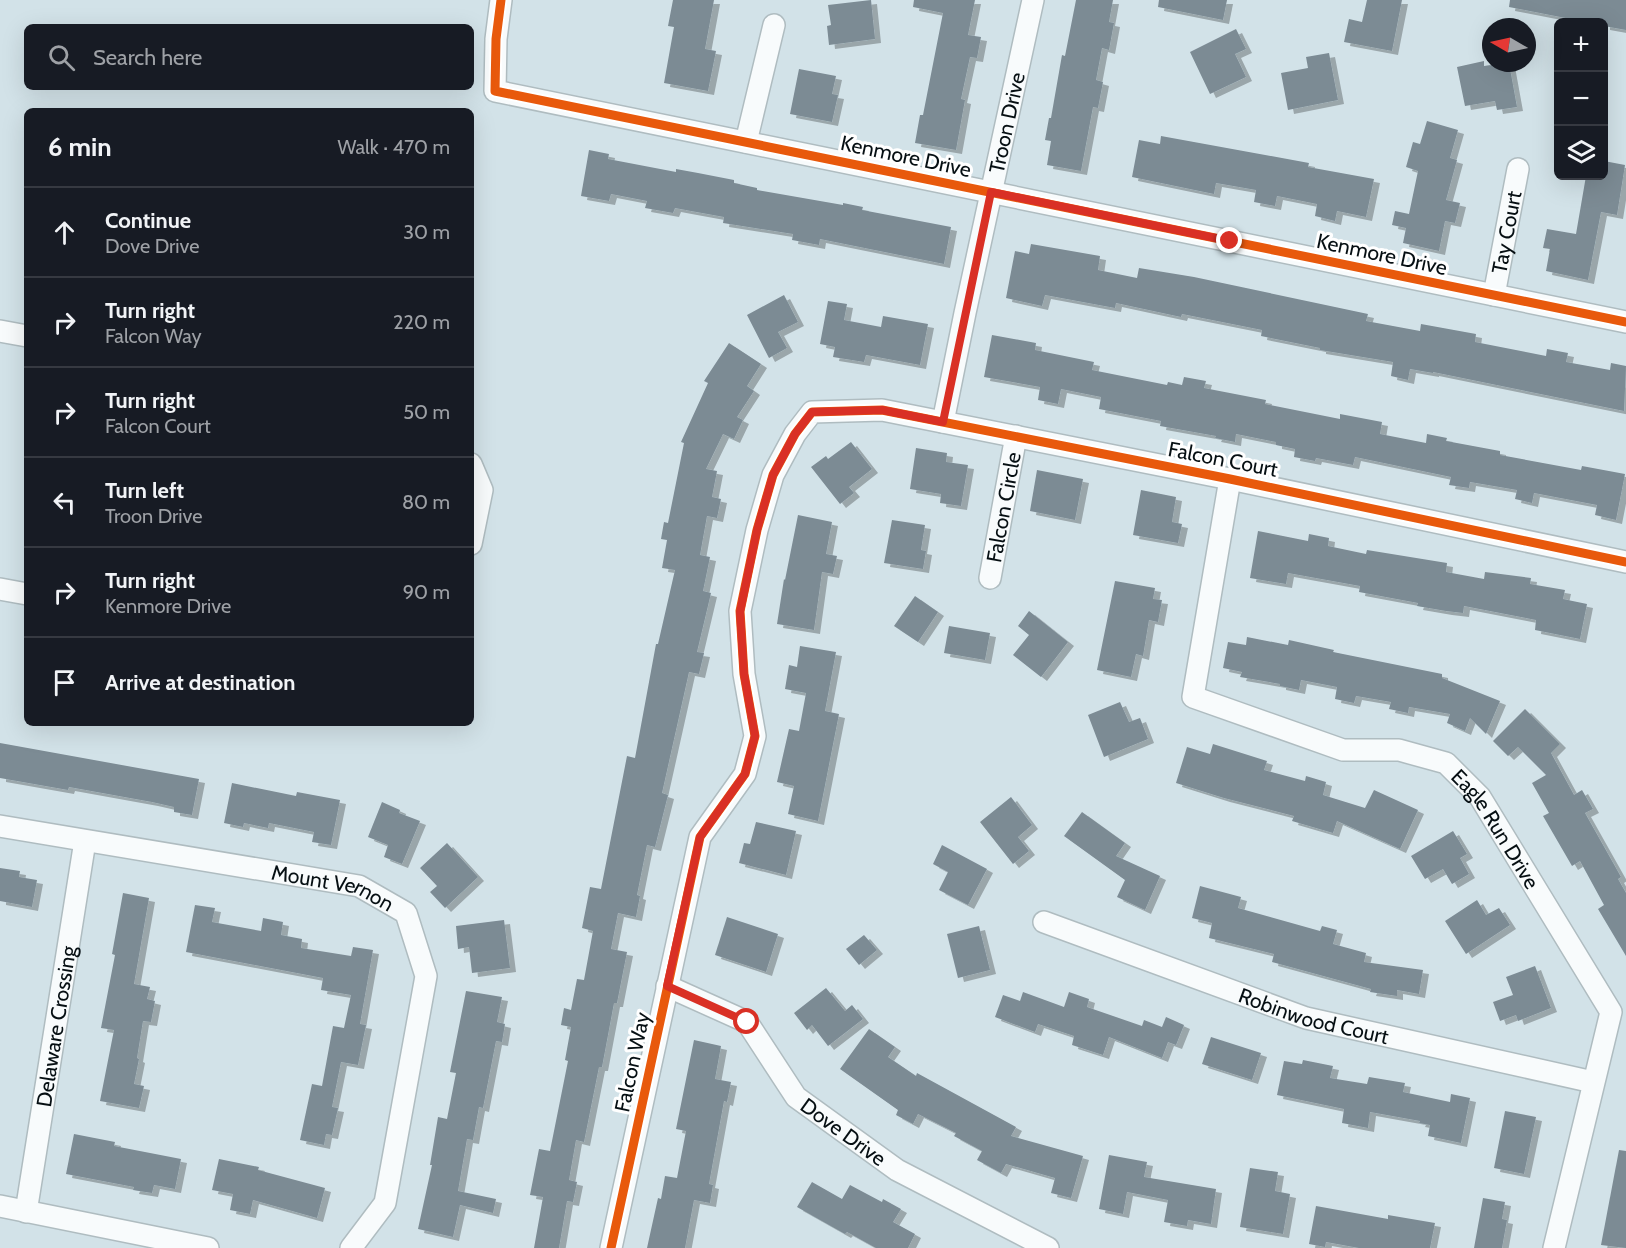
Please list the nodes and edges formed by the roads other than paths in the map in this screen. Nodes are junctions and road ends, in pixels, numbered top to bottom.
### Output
1 (501, 0) edge
2 (1033, 0) edge
3 (774, 26) dead end
4 (746, 142) junction
5 (1518, 170) dead end
6 (991, 192) junction
7 (1494, 295) junction
8 (1626, 322) edge
9 (0, 331) edge
10 (24, 335) edge
11 (812, 412) joint
12 (943, 422) junction
13 (1016, 436) junction
14 (474, 471) edge
15 (1230, 479) junction
16 (474, 529) edge
17 (1626, 562) edge
18 (990, 578) dead end
19 (0, 589) edge
20 (24, 593) edge
21 (0, 826) edge
22 (85, 841) junction
23 (1044, 922) dead end
24 (667, 986) junction
25 (1593, 1082) junction
26 (0, 1206) edge
27 (26, 1212) junction
28 (208, 1248) edge
29 (351, 1248) edge
30 (611, 1248) edge
31 (1048, 1248) edge
32 (1554, 1248) edge

1 - 4 street, Kenmore Drive
2 - 6 street, Troon Drive
3 - 4 street
4 - 6 street, Kenmore Drive
5 - 7 street, Tay Court
6 - 7 street, Kenmore Drive
6 - 12 street, Troon Drive
7 - 8 street, Kenmore Drive
9 - 10 street
11 - 12 street, Falcon Court
11 - 24 street, Falcon Way
12 - 13 street, Falcon Court
13 - 15 street, Falcon Court
13 - 18 street, Falcon Circle
14 - 16 street
15 - 17 street, Falcon Court
15 - 25 street, Eagle Run Drive
19 - 20 street
21 - 22 street, Mount Vernon
22 - 27 street, Delaware Crossing
22 - 29 street, Mount Vernon
23 - 25 street, Robinwood Court
24 - 30 street, Falcon Way
24 - 31 street, Dove Drive
25 - 32 street, Eagle Run Drive
26 - 27 street
27 - 28 street

